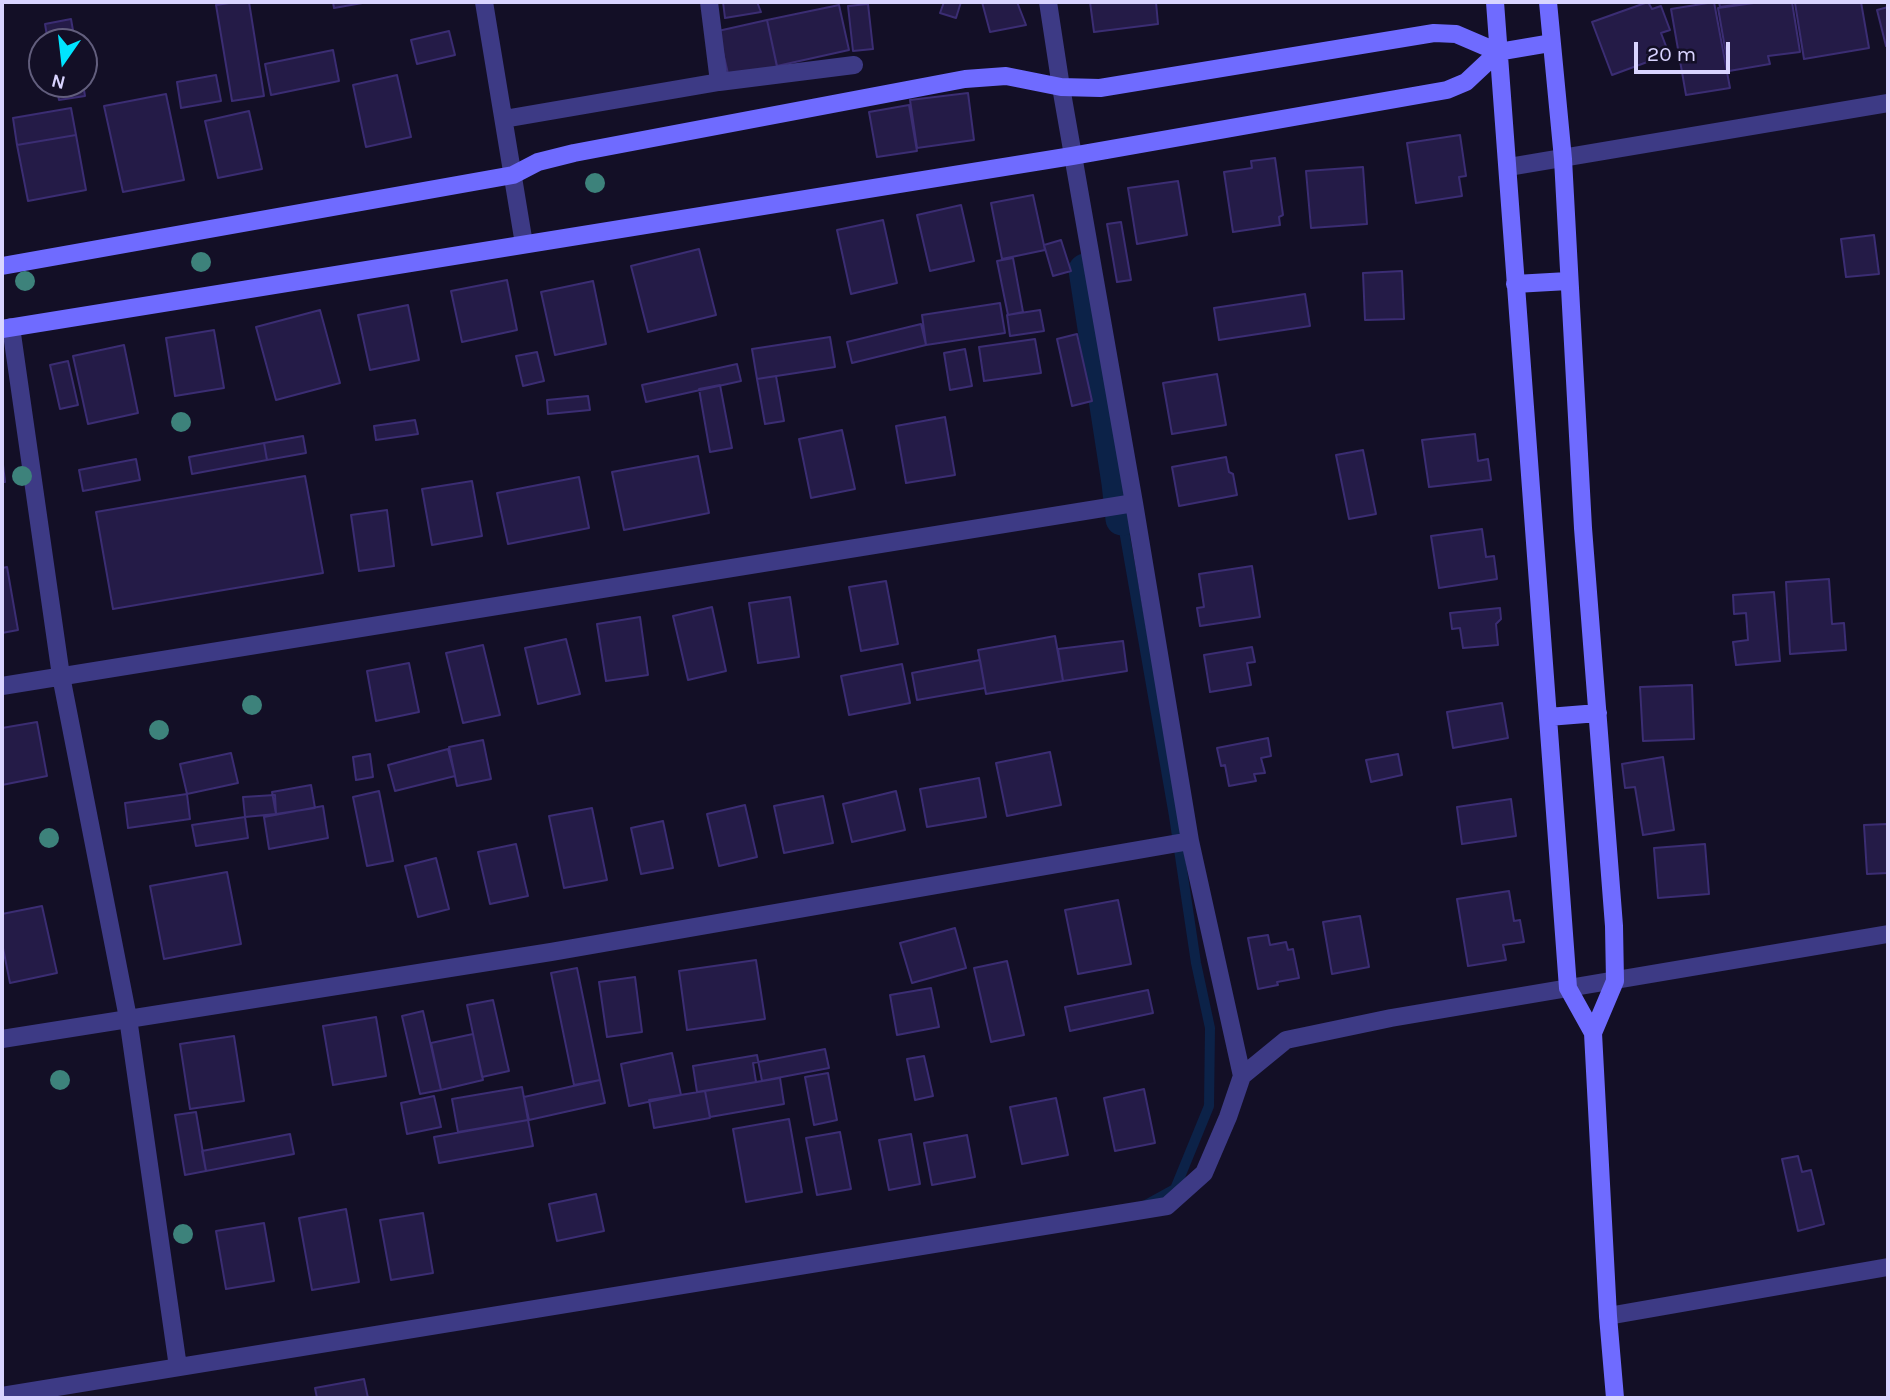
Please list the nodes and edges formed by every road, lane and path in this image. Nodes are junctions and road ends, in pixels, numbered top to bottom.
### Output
1 (484, 2) edge
2 (709, 2) edge
3 (1048, 2) edge
4 (1495, 2) edge
5 (1548, 2) edge
6 (1551, 43) junction
7 (1499, 52) junction
8 (854, 65) dead end
9 (719, 82) junction
10 (1061, 87) junction
11 (1888, 103) edge
12 (504, 119) junction
13 (1072, 156) junction
14 (1563, 159) junction
15 (1508, 167) junction
16 (513, 175) junction
17 (524, 244) junction
18 (2, 265) edge
19 (1568, 281) junction
20 (1515, 284) junction
21 (6, 328) edge
22 (1134, 503) junction
23 (61, 676) junction
24 (2, 687) edge
25 (1598, 713) junction
26 (1548, 717) junction
27 (1190, 841) junction
28 (1888, 934) edge
29 (1615, 981) junction
30 (1568, 988) junction
31 (128, 1018) junction
32 (1593, 1032) junction
33 (2, 1039) edge
34 (1242, 1076) junction
35 (1888, 1267) edge
36 (1608, 1316) junction
37 (178, 1367) junction
38 (2, 1397) edge
39 (1615, 1398) edge

1 - 12 street
2 - 9 street
3 - 10 street
4 - 7 street
5 - 6 street
6 - 7 street
6 - 14 street
7 - 10 street
7 - 13 street
7 - 15 street
8 - 9 street
9 - 12 street
10 - 13 street
10 - 16 street
11 - 14 street
12 - 16 street
13 - 17 street
13 - 22 street
14 - 15 street
14 - 19 street
15 - 20 street
16 - 17 street
16 - 18 street
17 - 21 street
19 - 20 street
19 - 25 street
20 - 26 street
21 - 23 street
22 - 23 street
22 - 27 street
23 - 24 street
23 - 31 street
25 - 26 street
25 - 29 street
26 - 30 street
27 - 31 street
27 - 34 street
28 - 29 street
29 - 30 street
29 - 32 street
30 - 32 street
30 - 34 street
31 - 33 street
31 - 37 street
32 - 36 street
34 - 37 street
35 - 36 street
36 - 39 street
37 - 38 street

